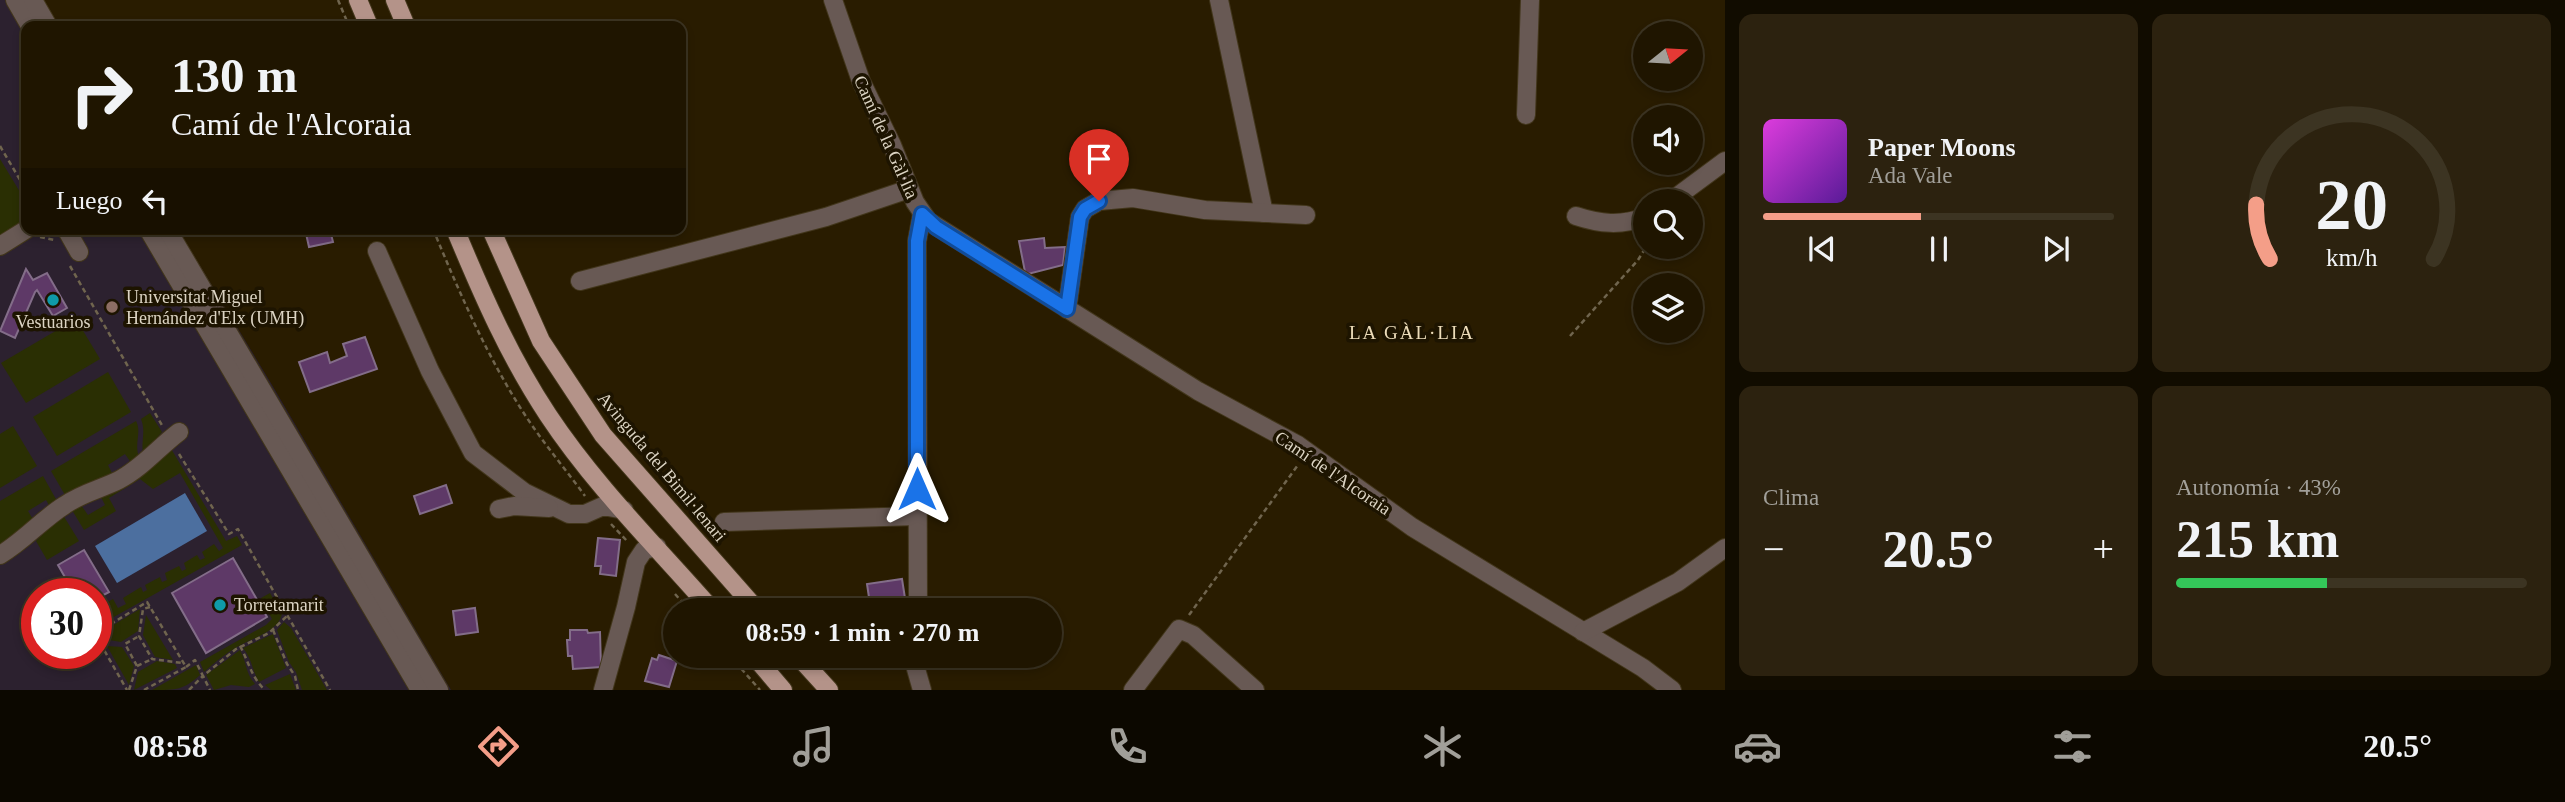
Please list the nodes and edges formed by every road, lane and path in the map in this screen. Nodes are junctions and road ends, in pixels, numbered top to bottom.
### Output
1 (15, 0) edge
2 (33, 0) edge
3 (338, 0) edge
4 (358, 0) edge
5 (395, 0) edge
6 (833, 0) edge
7 (1219, 0) edge
8 (1530, 0) edge
9 (27, 21) edge
10 (44, 21) edge
11 (347, 21) edge
12 (367, 21) edge
13 (404, 21) edge
14 (1526, 115) dead end
15 (0, 146) edge
16 (1725, 161) edge
17 (21, 183) edge
18 (1687, 189) edge
19 (909, 190) junction
20 (922, 214) junction
21 (1264, 214) junction
22 (1306, 215) dead end
23 (1576, 216) dead end
24 (1633, 220) edge
25 (38, 235) edge
26 (52, 235) edge
27 (152, 235) edge
28 (171, 235) edge
29 (458, 235) edge
30 (494, 235) edge
31 (0, 246) edge
32 (377, 251) dead end
33 (73, 257) joint
34 (1639, 259) edge
35 (580, 281) dead end
36 (1067, 309) junction
37 (1570, 336) dead end
38 (175, 435) junction
39 (1307, 452) junction
40 (556, 508) junction
41 (499, 509) dead end
42 (624, 510) junction
43 (917, 516) junction
44 (724, 522) dead end
45 (657, 547) junction
46 (1725, 548) edge
47 (0, 555) edge
48 (702, 598) edge
49 (747, 598) edge
50 (918, 598) edge
51 (150, 607) junction
52 (287, 616) junction
53 (112, 624) edge
54 (1178, 629) junction
55 (273, 630) junction
56 (1583, 632) junction
57 (139, 636) junction
58 (240, 646) junction
59 (152, 659) junction
60 (112, 662) edge
61 (184, 665) junction
62 (137, 666) junction
63 (741, 668) edge
64 (764, 668) edge
65 (810, 668) edge
66 (916, 668) edge
67 (203, 676) junction
68 (128, 690) edge
69 (145, 690) edge
70 (189, 690) edge
71 (210, 690) edge
72 (265, 690) edge
73 (298, 690) edge
74 (330, 690) edge
75 (420, 690) edge
76 (439, 690) edge
77 (603, 690) edge
78 (760, 690) edge
79 (783, 690) edge
80 (829, 690) edge
81 (922, 690) edge
82 (1133, 690) edge
83 (1255, 690) edge
84 (1672, 690) edge

1 - 9 street
2 - 10 street
3 - 11 path
4 - 12 main road
5 - 13 main road
6 - 19 street, Camí de la Gàl·lia
7 - 21 street
8 - 14 street
15 - 17 path
16 - 18 street
19 - 20 street, Camí de la Gàl·lia
19 - 35 street
20 - 36 street, Camí de l'Alcoraia
20 - 43 street, Camí de la Gàl·lia
21 - 22 street
21 - 36 street
23 - 24 street
25 - 31 street
26 - 33 street
27 - 75 street
28 - 76 street
29 - 42 main road
30 - 49 main road, Avinguda del Bimil·lenari
32 - 40 street
33 - 38 path
34 - 37 path
36 - 39 street, Camí de l'Alcoraia
38 - 47 street
38 - 52 path
39 - 54 path
39 - 56 street, Camí de l'Alcoraia
40 - 41 street
40 - 42 street
42 - 45 main road
43 - 44 street
43 - 50 street, Camí de la Gàl·lia
45 - 48 main road
45 - 77 street
46 - 56 street
51 - 53 path
51 - 57 path
51 - 61 path
52 - 55 path
52 - 74 path
54 - 82 street
54 - 83 street
55 - 58 path
55 - 73 path
56 - 84 street, Camí de l'Alcoraia
57 - 59 path
57 - 62 path
58 - 67 path
58 - 72 path
59 - 61 path
59 - 62 path
60 - 68 path
61 - 67 path
61 - 69 path
62 - 68 path
63 - 78 path
64 - 79 main road
65 - 80 main road
66 - 81 street
67 - 70 path
67 - 71 path

